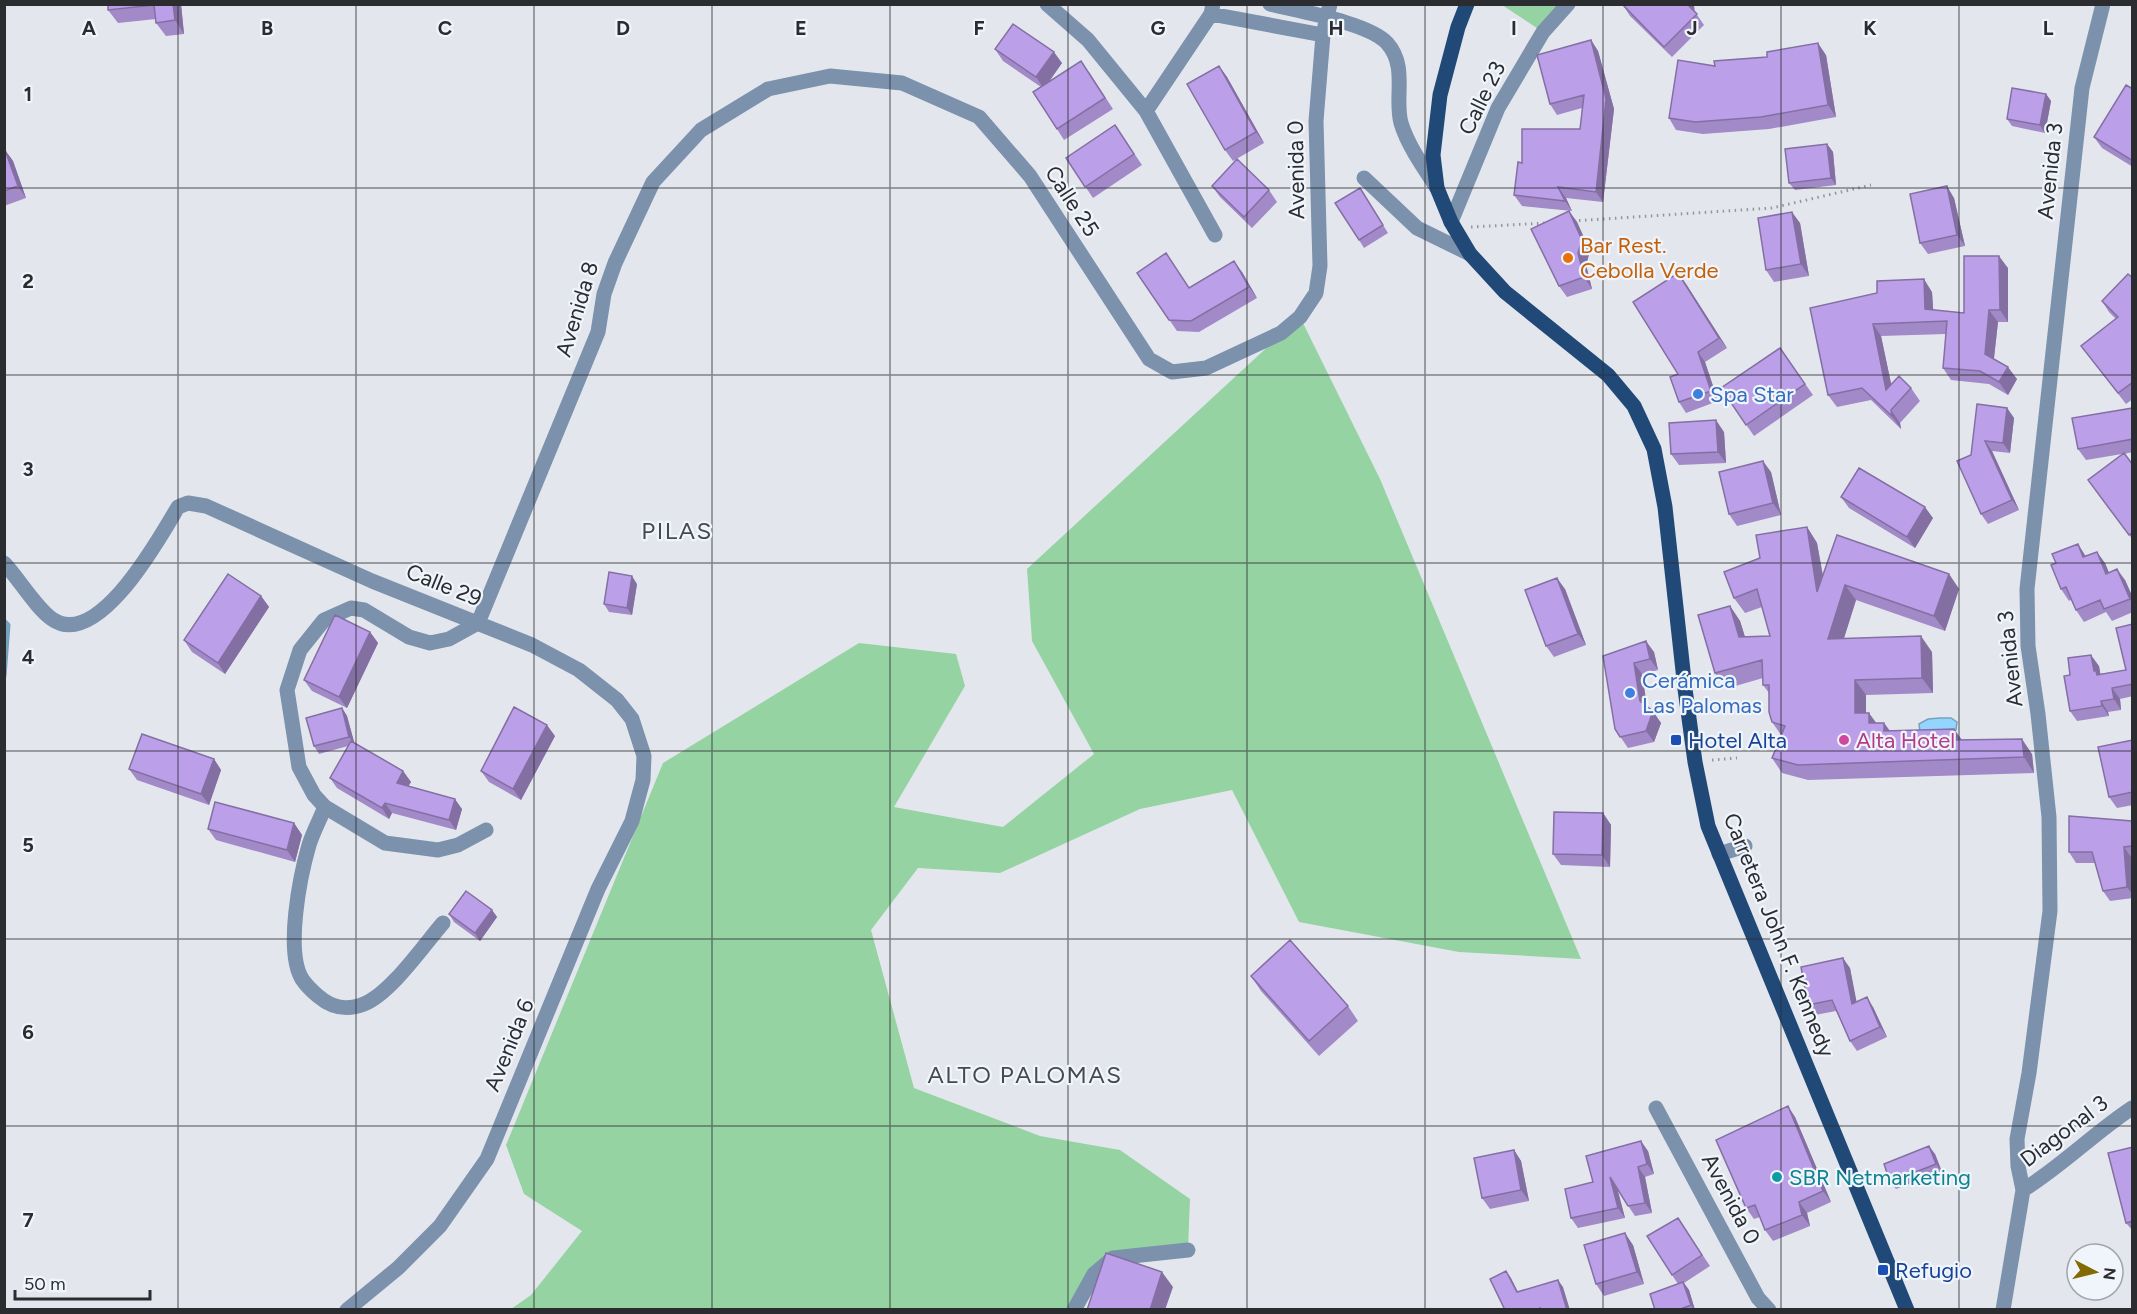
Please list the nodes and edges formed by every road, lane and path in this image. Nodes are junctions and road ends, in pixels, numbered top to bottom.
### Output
1 (1047, 4) edge
2 (1270, 4) edge
3 (1467, 4) edge
4 (1568, 4) edge
5 (2103, 4) edge
6 (1212, 9) edge
7 (1329, 11) edge
8 (1323, 35) junction
9 (768, 89) joint
10 (1146, 111) junction
11 (1364, 178) dead end
12 (1871, 185) dead end
13 (1437, 188) junction
14 (1570, 221) edge
15 (1547, 223) edge
16 (1453, 225) junction
17 (1215, 235) dead end
18 (1470, 254) junction
19 (1300, 317) joint
20 (4, 563) edge
21 (478, 622) junction
22 (644, 756) joint
23 (1737, 758) dead end
24 (1727, 759) dead end
25 (325, 807) junction
26 (486, 830) dead end
27 (1745, 846) dead end
28 (1719, 854) junction
29 (443, 923) dead end
30 (1656, 1108) dead end
31 (2133, 1108) edge
32 (2023, 1190) junction
33 (1188, 1250) dead end
34 (347, 1310) edge
35 (1074, 1310) edge
36 (1769, 1310) edge
37 (1908, 1310) edge
38 (2003, 1310) edge

1 - 10 street
2 - 7 street
3 - 13 main road, Carretera John F. Kennedy
4 - 16 street, Calle 23
5 - 32 street, Avenida 3
6 - 8 street
6 - 10 street
7 - 8 street, Avenida 0
7 - 13 street
8 - 19 street, Avenida 0
9 - 19 street, Calle 25
9 - 21 street, Avenida 8
10 - 17 street
11 - 18 street
12 - 14 path
13 - 16 main road, Carretera John F. Kennedy
15 - 16 path
16 - 18 main road, Carretera John F. Kennedy
18 - 28 main road, Carretera John F. Kennedy
20 - 21 street, Calle 29
21 - 22 street, Calle 29
21 - 25 street
22 - 34 street, Avenida 6
23 - 24 path
25 - 26 street
25 - 29 street
27 - 28 street
28 - 37 main road, Carretera John F. Kennedy
30 - 36 street, Avenida 0
31 - 32 street, Diagonal 3
32 - 38 street, Avenida 3
33 - 35 street

